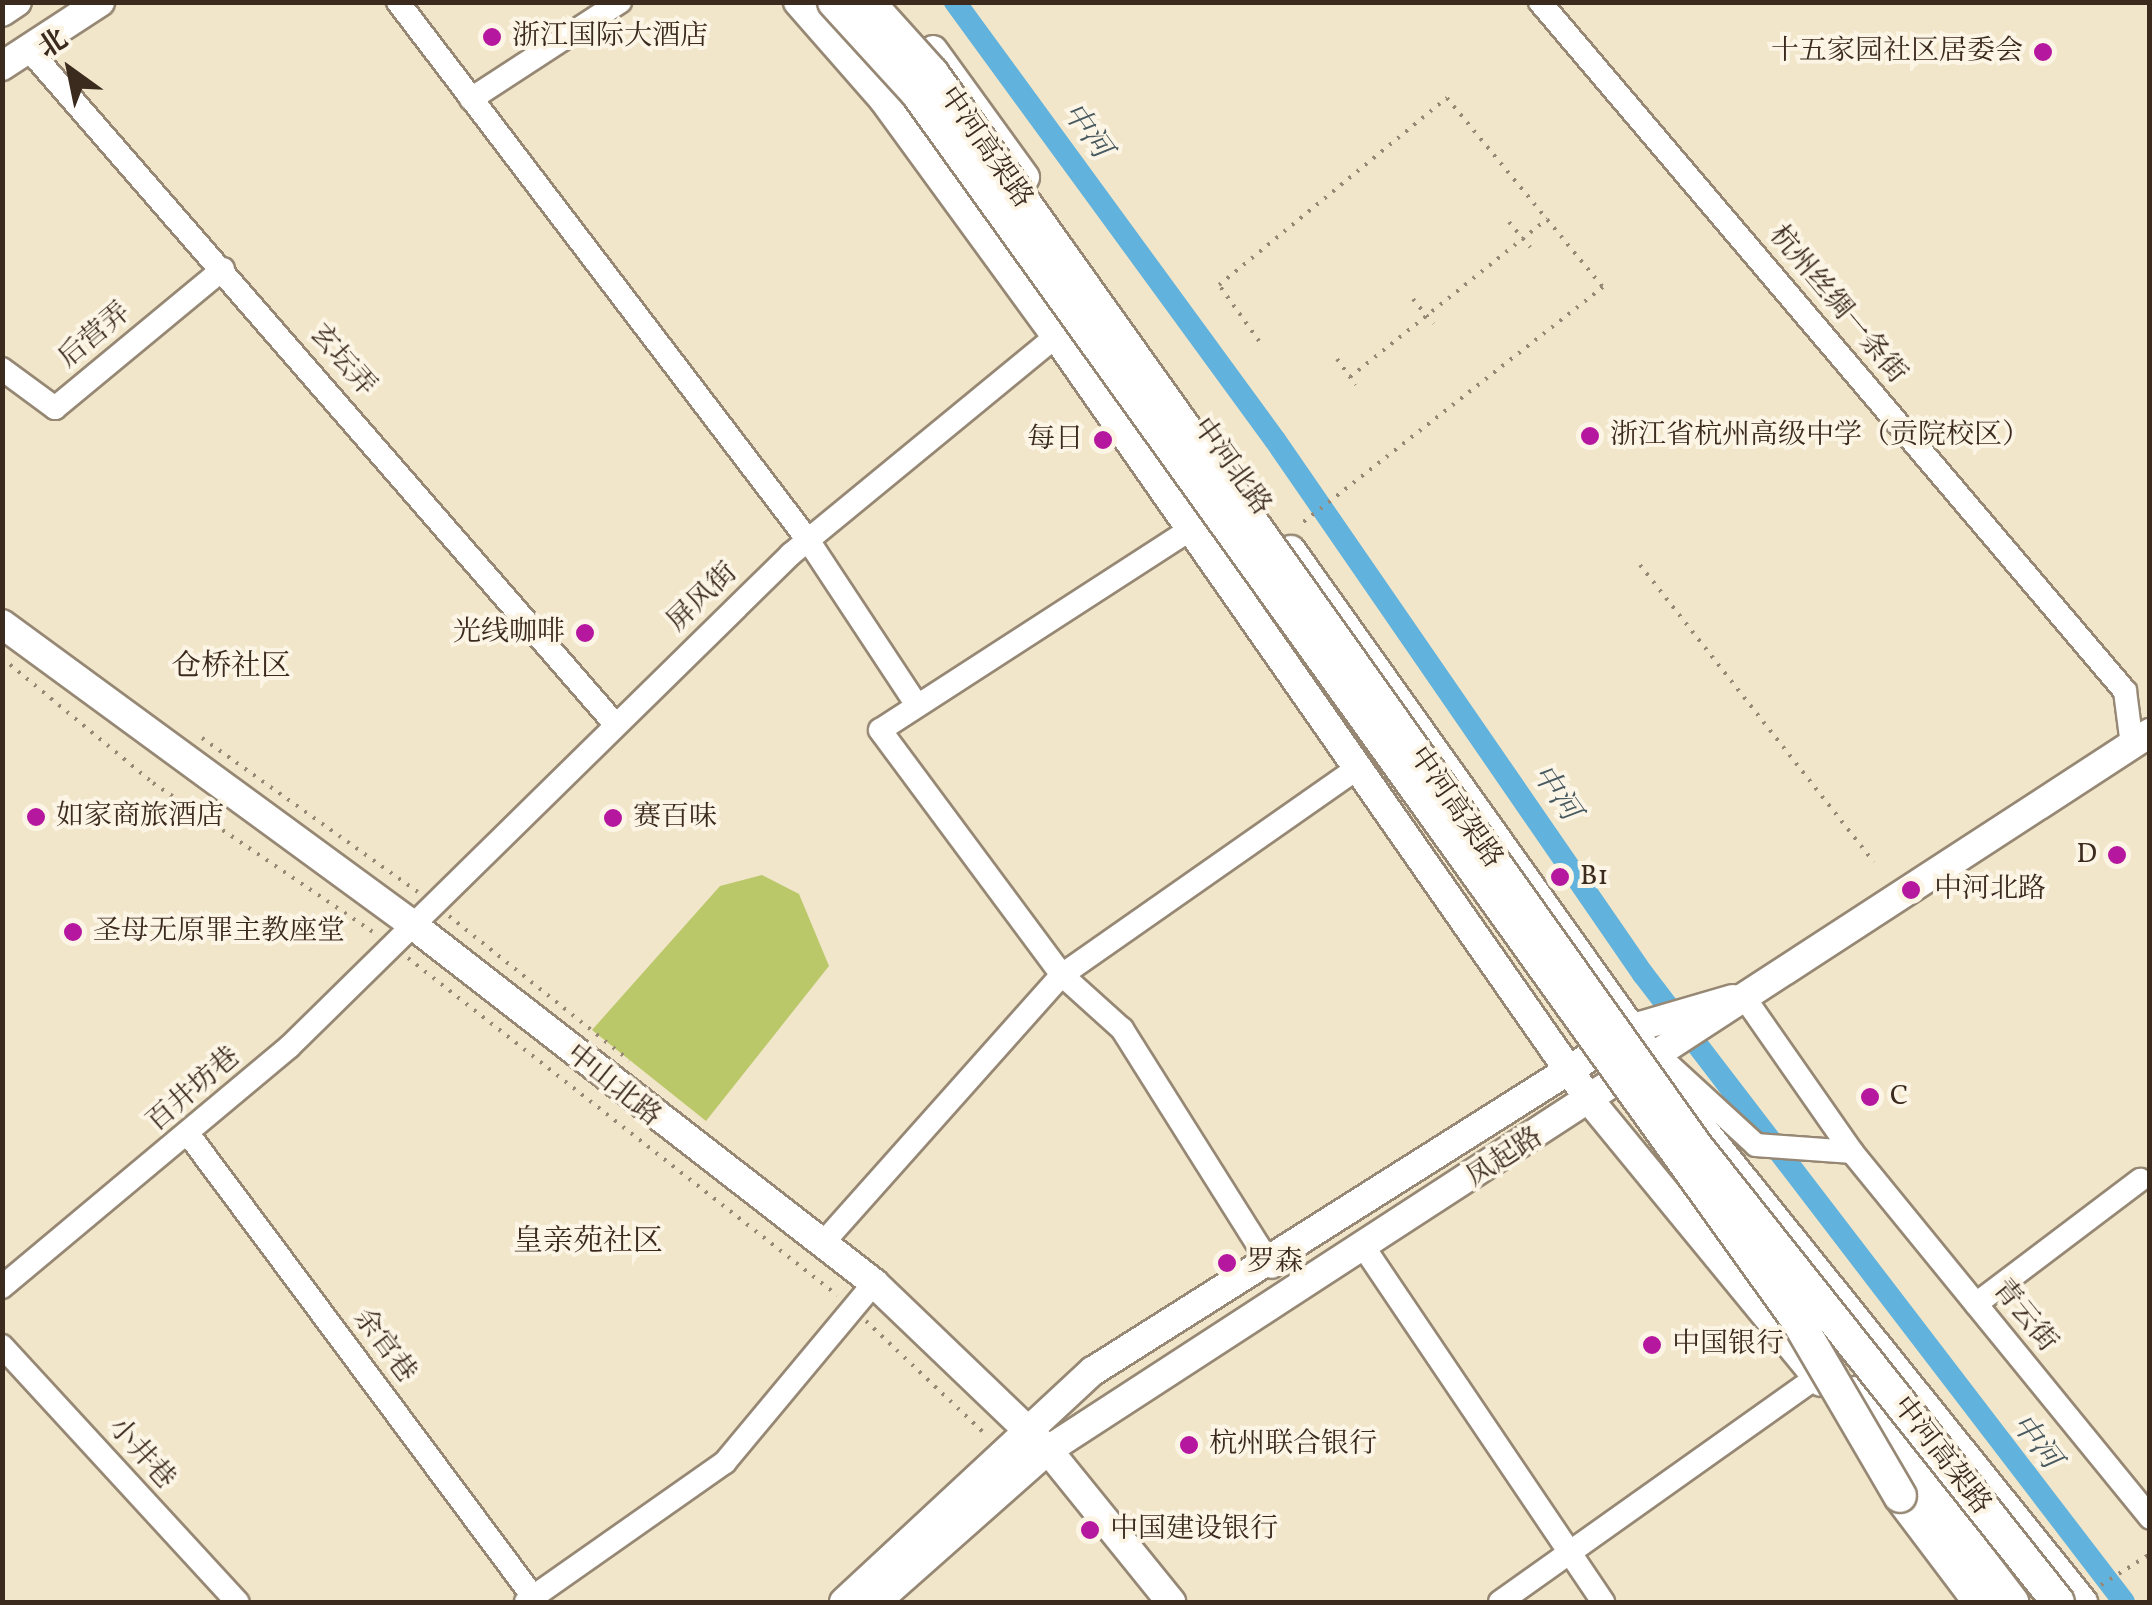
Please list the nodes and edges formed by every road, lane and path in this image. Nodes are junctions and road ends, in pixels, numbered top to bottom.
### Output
1 (17, 2) edge
2 (100, 2) edge
3 (398, 2) edge
4 (620, 2) edge
5 (798, 2) edge
6 (834, 2) edge
7 (868, 2) edge
8 (885, 2) edge
9 (1545, 4) edge
10 (2, 12) edge
11 (50, 36) junction
12 (2, 66) edge
13 (471, 99) junction
14 (1547, 219) junction
15 (1510, 222) dead end
16 (1522, 238) junction
17 (1530, 248) dead end
18 (223, 268) junction
19 (1413, 299) dead end
20 (1426, 316) junction
21 (1433, 324) dead end
22 (1056, 336) junction
23 (1259, 341) dead end
24 (1337, 359) dead end
25 (2, 369) edge
26 (1350, 377) junction
27 (1356, 385) dead end
28 (1310, 517) dead end
29 (1191, 529) junction
30 (808, 540) junction
31 (1640, 564) dead end
32 (2, 624) edge
33 (2, 658) edge
34 (918, 705) junction
35 (615, 724) junction
36 (2141, 739) edge
37 (1358, 768) junction
38 (1874, 862) dead end
39 (400, 934) junction
40 (1062, 975) junction
41 (1744, 997) junction
42 (1669, 1028) junction
43 (1569, 1070) junction
44 (1591, 1102) junction
45 (189, 1135) junction
46 (1852, 1152) junction
47 (2140, 1180) dead end
48 (822, 1244) junction
49 (1365, 1249) junction
50 (1272, 1266) junction
51 (874, 1283) junction
52 (2, 1287) edge
53 (1976, 1304) junction
54 (848, 1305) junction
55 (1796, 1318) junction
56 (2, 1346) edge
57 (1817, 1377) junction
58 (1039, 1441) junction
59 (1006, 1453) junction
60 (2150, 1518) edge
61 (1570, 1553) junction
62 (2147, 1556) edge
63 (2087, 1596) edge
64 (528, 1598) edge
65 (237, 1602) edge
66 (844, 1602) edge
67 (876, 1602) edge
68 (1171, 1602) edge
69 (1500, 1602) edge
70 (1603, 1602) edge
71 (1980, 1602) edge
72 (1994, 1602) edge
73 (2012, 1602) edge
74 (2058, 1602) edge

1 - 10 main road
2 - 11 main road
3 - 13 street
4 - 13 street
5 - 22 main road
6 - 55 highway, 中河高架路, bridge
7 - 74 highway, 中河高架路, bridge
8 - 42 main road, 中河北路
9 - 36 street, 杭州丝绸一条街
11 - 12 main road
11 - 18 street, 玄坛弄
13 - 30 street
14 - 16 path
14 - 23 path
14 - 28 path
15 - 16 path
16 - 17 path
16 - 20 path
18 - 25 street, 后营弄
18 - 35 street, 玄坛弄
19 - 20 path
20 - 21 path
20 - 26 path
22 - 29 main road
22 - 30 street, 屏风街
24 - 26 path
26 - 27 path
29 - 34 street
29 - 37 main road
30 - 34 street
30 - 35 street, 屏风街
31 - 38 path
32 - 39 main road, 中山北路
33 - 39 path
34 - 40 street
35 - 39 street, 屏风街
36 - 41 main road, 凤起路
37 - 40 street
37 - 43 main road
39 - 45 street, 百井坊巷
39 - 48 main road, 中山北路
39 - 54 path
40 - 48 street
40 - 50 street
41 - 42 main road, 凤起路
41 - 46 street, 青云街
42 - 43 main road
42 - 44 main road, 凤起路
42 - 46 street
42 - 63 main road, 中河北路
43 - 44 main road
43 - 50 main road
44 - 49 main road, 凤起路
44 - 57 main road
45 - 52 street, 百井坊巷
45 - 64 street, 余官巷
46 - 53 street, 青云街
47 - 53 street
48 - 51 main road, 中山北路
49 - 58 main road, 凤起路
49 - 61 street
50 - 58 main road
51 - 54 street
51 - 58 main road, 中山北路
53 - 60 street, 青云街
54 - 59 path
54 - 64 street
55 - 71 highway, bridge
55 - 73 highway, 中河高架路, bridge
56 - 65 street, 小井巷
57 - 61 street
57 - 72 main road
58 - 59 main road
58 - 67 main road, 凤起路
58 - 68 main road, 中山北路
59 - 66 main road
61 - 69 street
61 - 70 street
62 - 63 path

